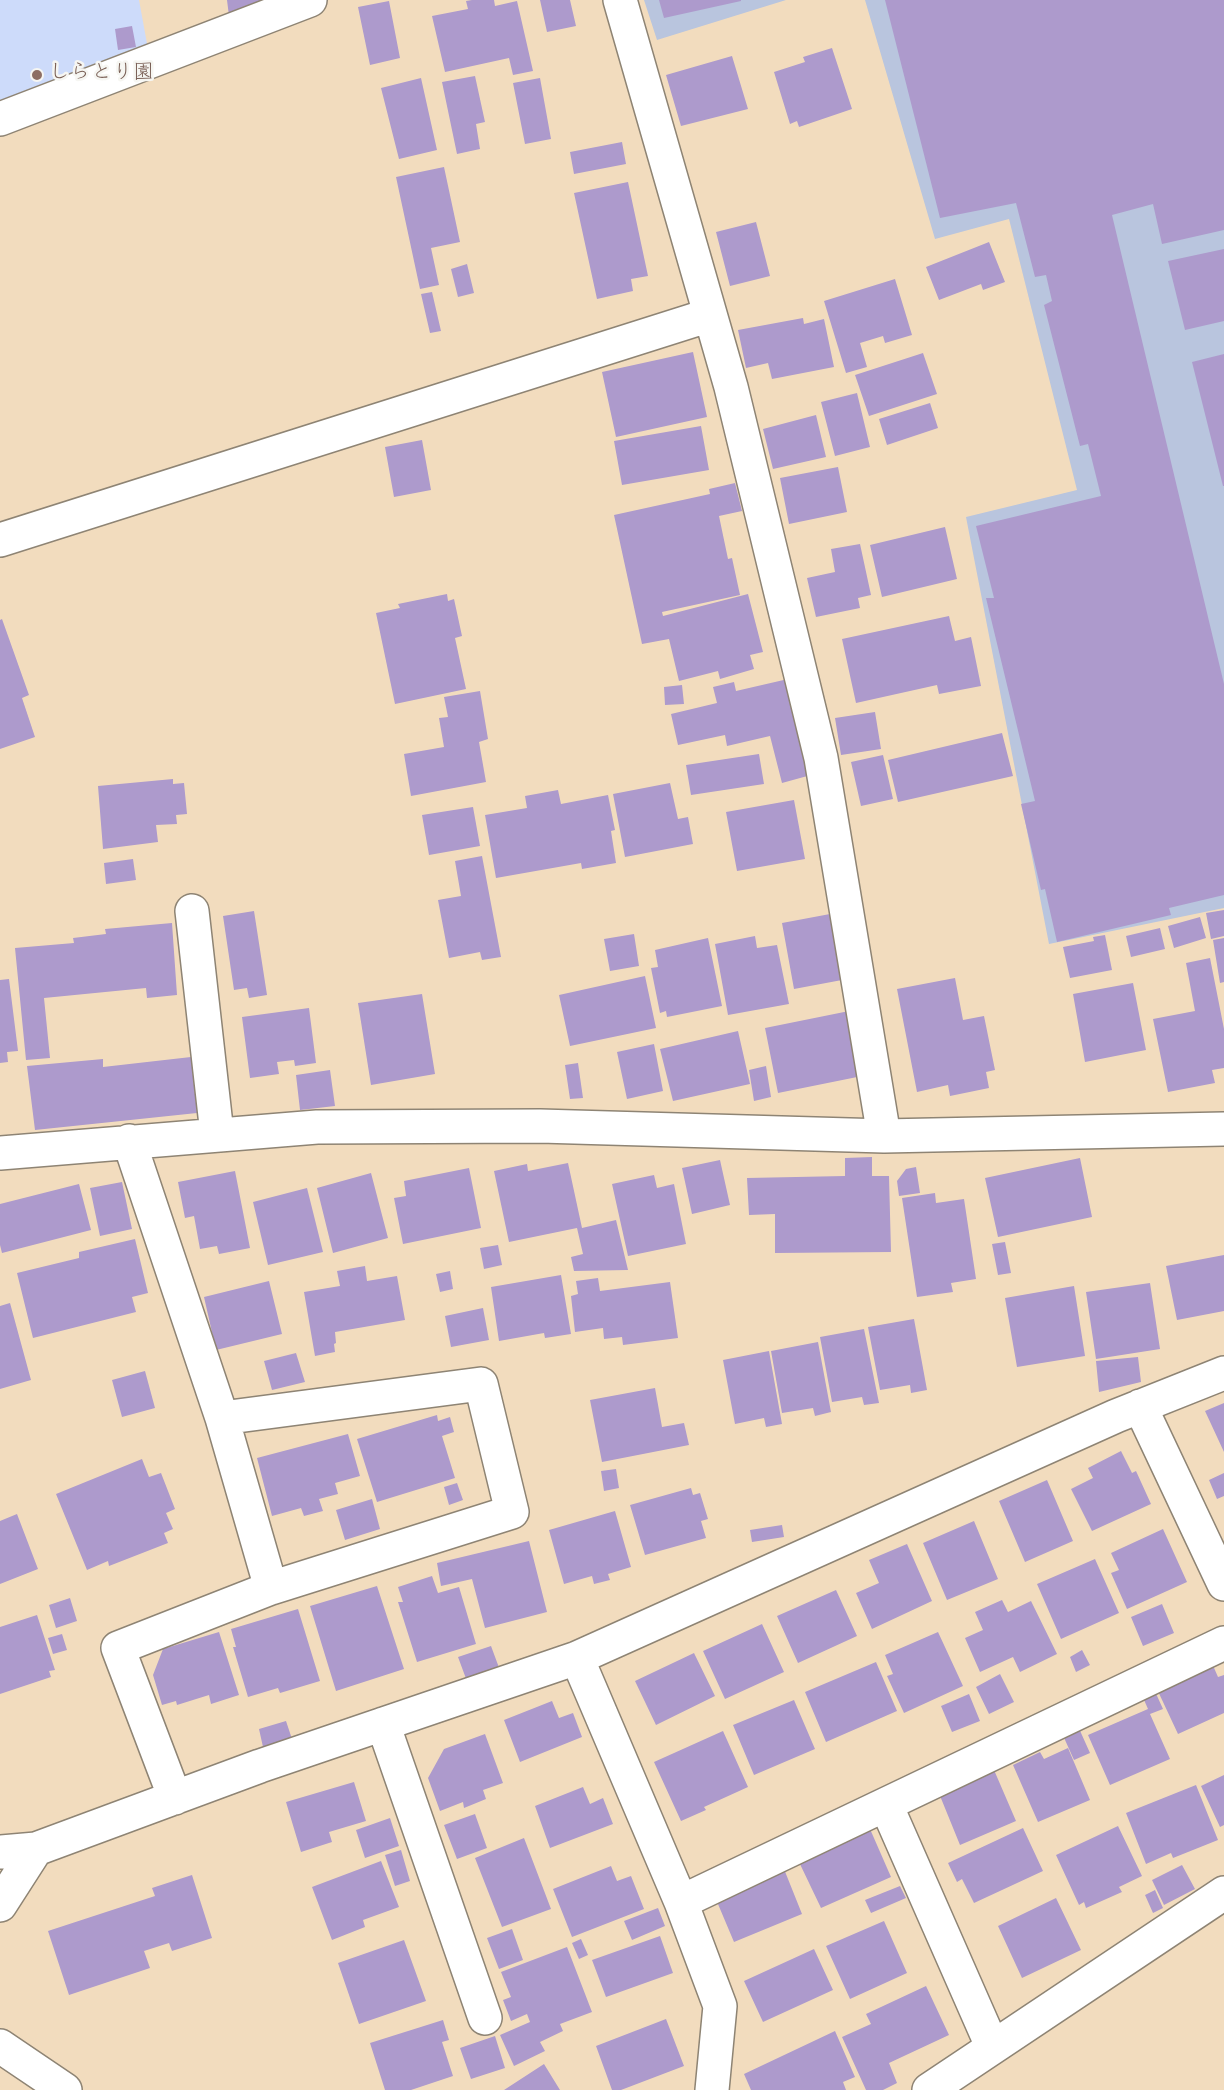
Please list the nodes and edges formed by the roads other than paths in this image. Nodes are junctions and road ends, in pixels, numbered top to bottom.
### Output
1 (310, 0) edge
2 (620, 0) edge
3 (0, 119) edge
4 (710, 315) junction
5 (0, 540) edge
6 (192, 911) dead end
7 (1224, 1130) edge
8 (217, 1134) junction
9 (884, 1136) junction
10 (129, 1141) junction
11 (0, 1153) edge
12 (1224, 1373) edge
13 (1140, 1406) junction
14 (222, 1418) junction
15 (1224, 1584) edge
16 (271, 1588) junction
17 (1224, 1643) edge
18 (577, 1658) junction
19 (383, 1724) junction
20 (175, 1798) junction
21 (886, 1805) junction
22 (36, 1849) junction
23 (0, 1851) edge
24 (1224, 1893) edge
25 (681, 1902) junction
26 (0, 1905) edge
27 (485, 2018) dead end
28 (0, 2046) edge
29 (992, 2046) junction
30 (65, 2090) edge
31 (712, 2090) edge
32 (930, 2090) edge

1 - 3 street
2 - 4 street
4 - 5 street
4 - 9 street
6 - 8 street
7 - 9 street
8 - 9 street
8 - 10 street
10 - 11 street
10 - 14 street
12 - 13 street
13 - 15 street
13 - 18 street
14 - 16 street
14 - 16 street
16 - 20 street
17 - 21 street
18 - 19 street
18 - 25 street
19 - 20 street
19 - 27 street
20 - 22 street
21 - 25 street
21 - 29 street
22 - 23 street
22 - 26 street
24 - 29 street
25 - 31 street
28 - 30 street
29 - 32 street

